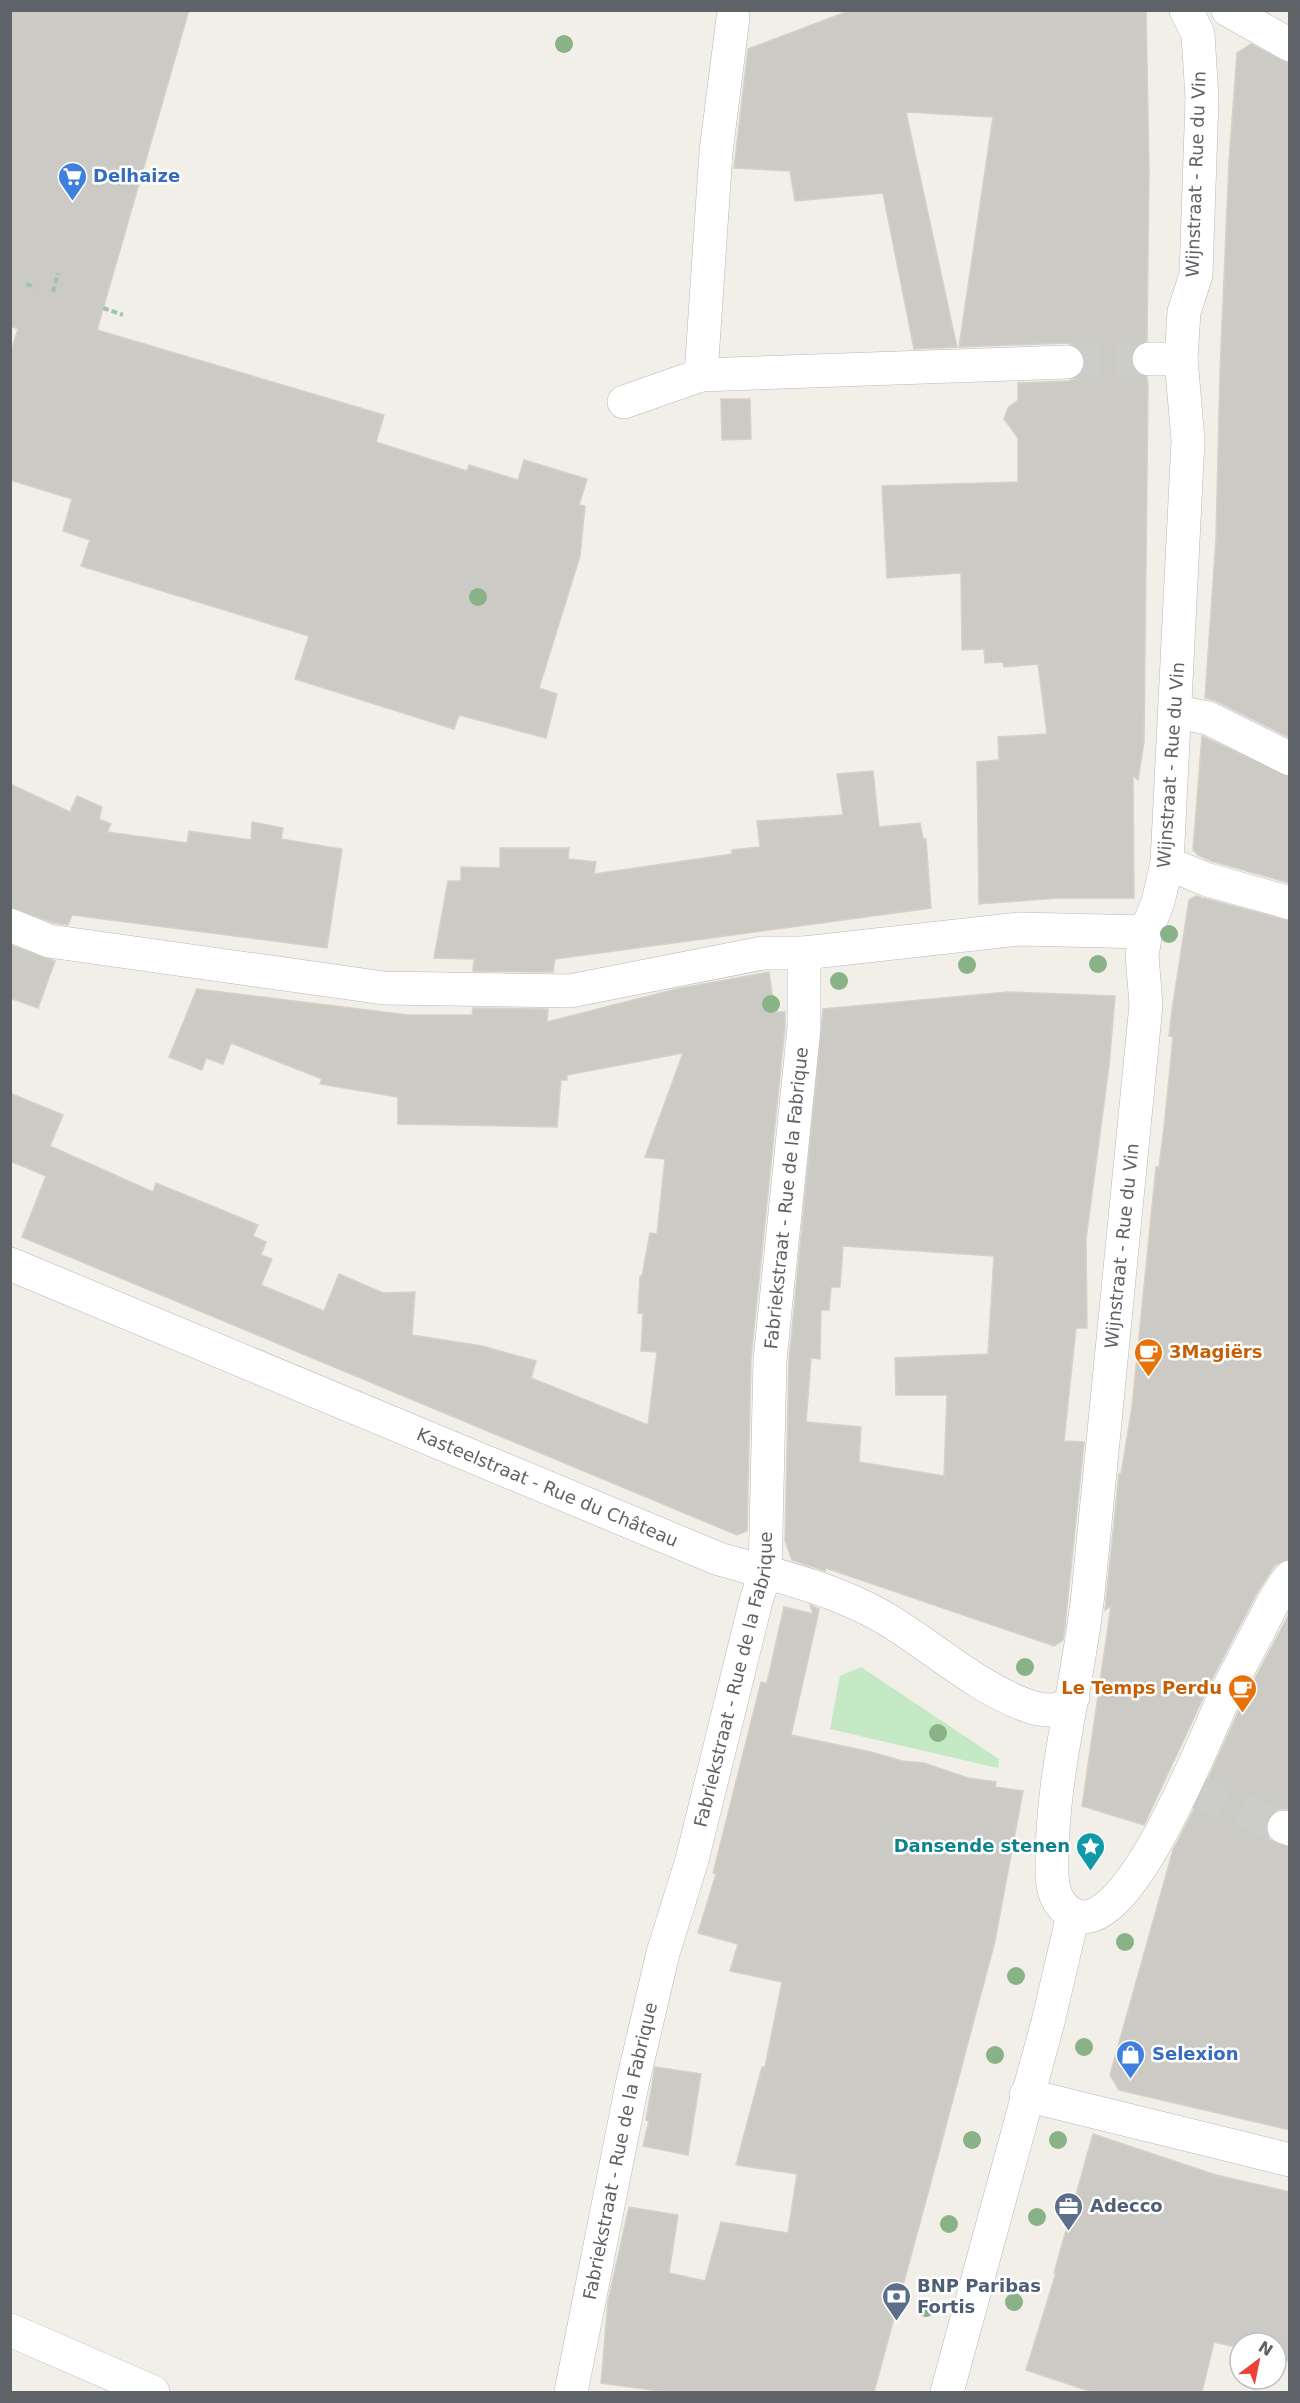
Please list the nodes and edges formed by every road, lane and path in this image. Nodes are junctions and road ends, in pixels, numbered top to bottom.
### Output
1 (1186, 10) edge
2 (1228, 10) edge
3 (733, 18) dead end
4 (1290, 45) edge
5 (58, 273) dead end
6 (26, 284) dead end
7 (35, 287) dead end
8 (53, 292) dead end
9 (103, 308) dead end
10 (123, 315) dead end
11 (1149, 359) tunnel mouth
12 (1181, 359) junction
13 (1067, 362) tunnel mouth
14 (701, 375) junction
15 (624, 402) dead end
16 (1176, 712) junction
17 (1290, 759) edge
18 (1167, 863) junction
19 (1290, 903) edge
20 (10, 925) edge
21 (1146, 932) junction
22 (804, 953) junction
23 (10, 1263) edge
24 (765, 1573) junction
25 (1290, 1577) edge
26 (1073, 1697) junction
27 (1073, 1915) junction
28 (1026, 2095) junction
29 (1290, 2160) edge
30 (10, 2330) edge
31 (153, 2392) edge
32 (571, 2392) edge
33 (947, 2392) edge

1 - 12 street, Wijnstraat - Rue du Vin
2 - 4 street
3 - 14 street
5 - 8 path
6 - 7 path
9 - 10 path
11 - 12 street
12 - 16 street, Wijnstraat - Rue du Vin
13 - 14 street
14 - 15 street
16 - 17 street
16 - 18 street, Wijnstraat - Rue du Vin
18 - 19 street
18 - 21 street, Wijnstraat - Rue du Vin
20 - 22 street
21 - 22 street
21 - 26 street, Wijnstraat - Rue du Vin
22 - 24 street, Fabriekstraat - Rue de la Fabrique
23 - 24 street, Kasteelstraat - Rue du Château
24 - 26 street, Kasteelstraat - Rue du Château
24 - 32 street, Fabriekstraat - Rue de la Fabrique
25 - 27 street
26 - 27 street, Wijnstraat - Rue du Vin
27 - 28 street
28 - 29 street
28 - 33 street
30 - 31 street

